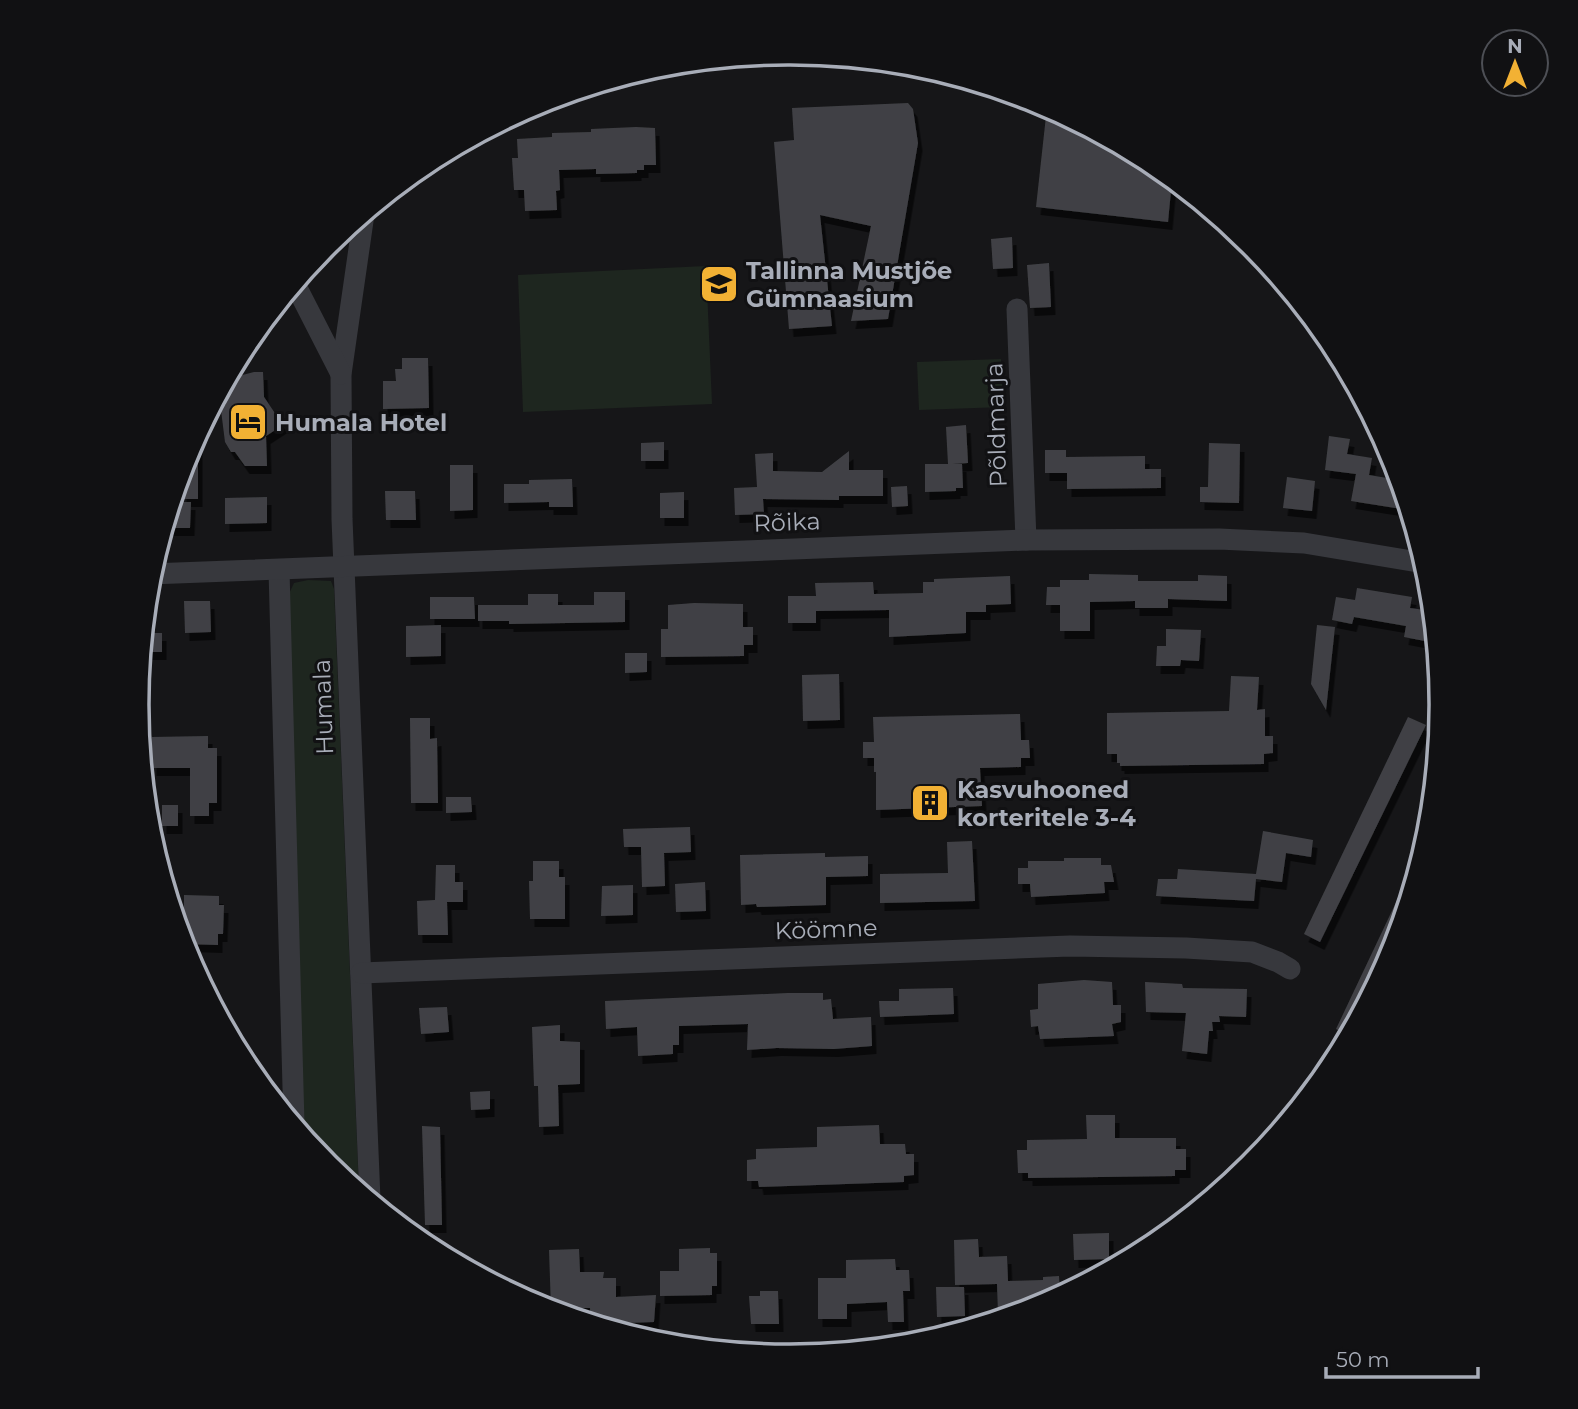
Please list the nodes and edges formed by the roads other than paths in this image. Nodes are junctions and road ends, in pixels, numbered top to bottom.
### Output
1 (362, 229) edge
2 (300, 293) edge
3 (1017, 309) dead end
4 (341, 374) junction
5 (1026, 540) junction
6 (1412, 561) edge
7 (344, 565) junction
8 (279, 570) junction
9 (163, 574) edge
10 (1290, 969) dead end
11 (361, 973) junction
12 (294, 1109) edge
13 (369, 1187) edge

1 - 4 street, Humala
2 - 4 street
3 - 5 street, Põldmarja
4 - 7 street, Humala
5 - 6 street, Rõika
5 - 7 street, Rõika
7 - 8 street, Rõika
7 - 11 street, Humala
8 - 9 street, Rõika
8 - 12 street, Humala
10 - 11 street, Köömne
11 - 13 street, Humala

